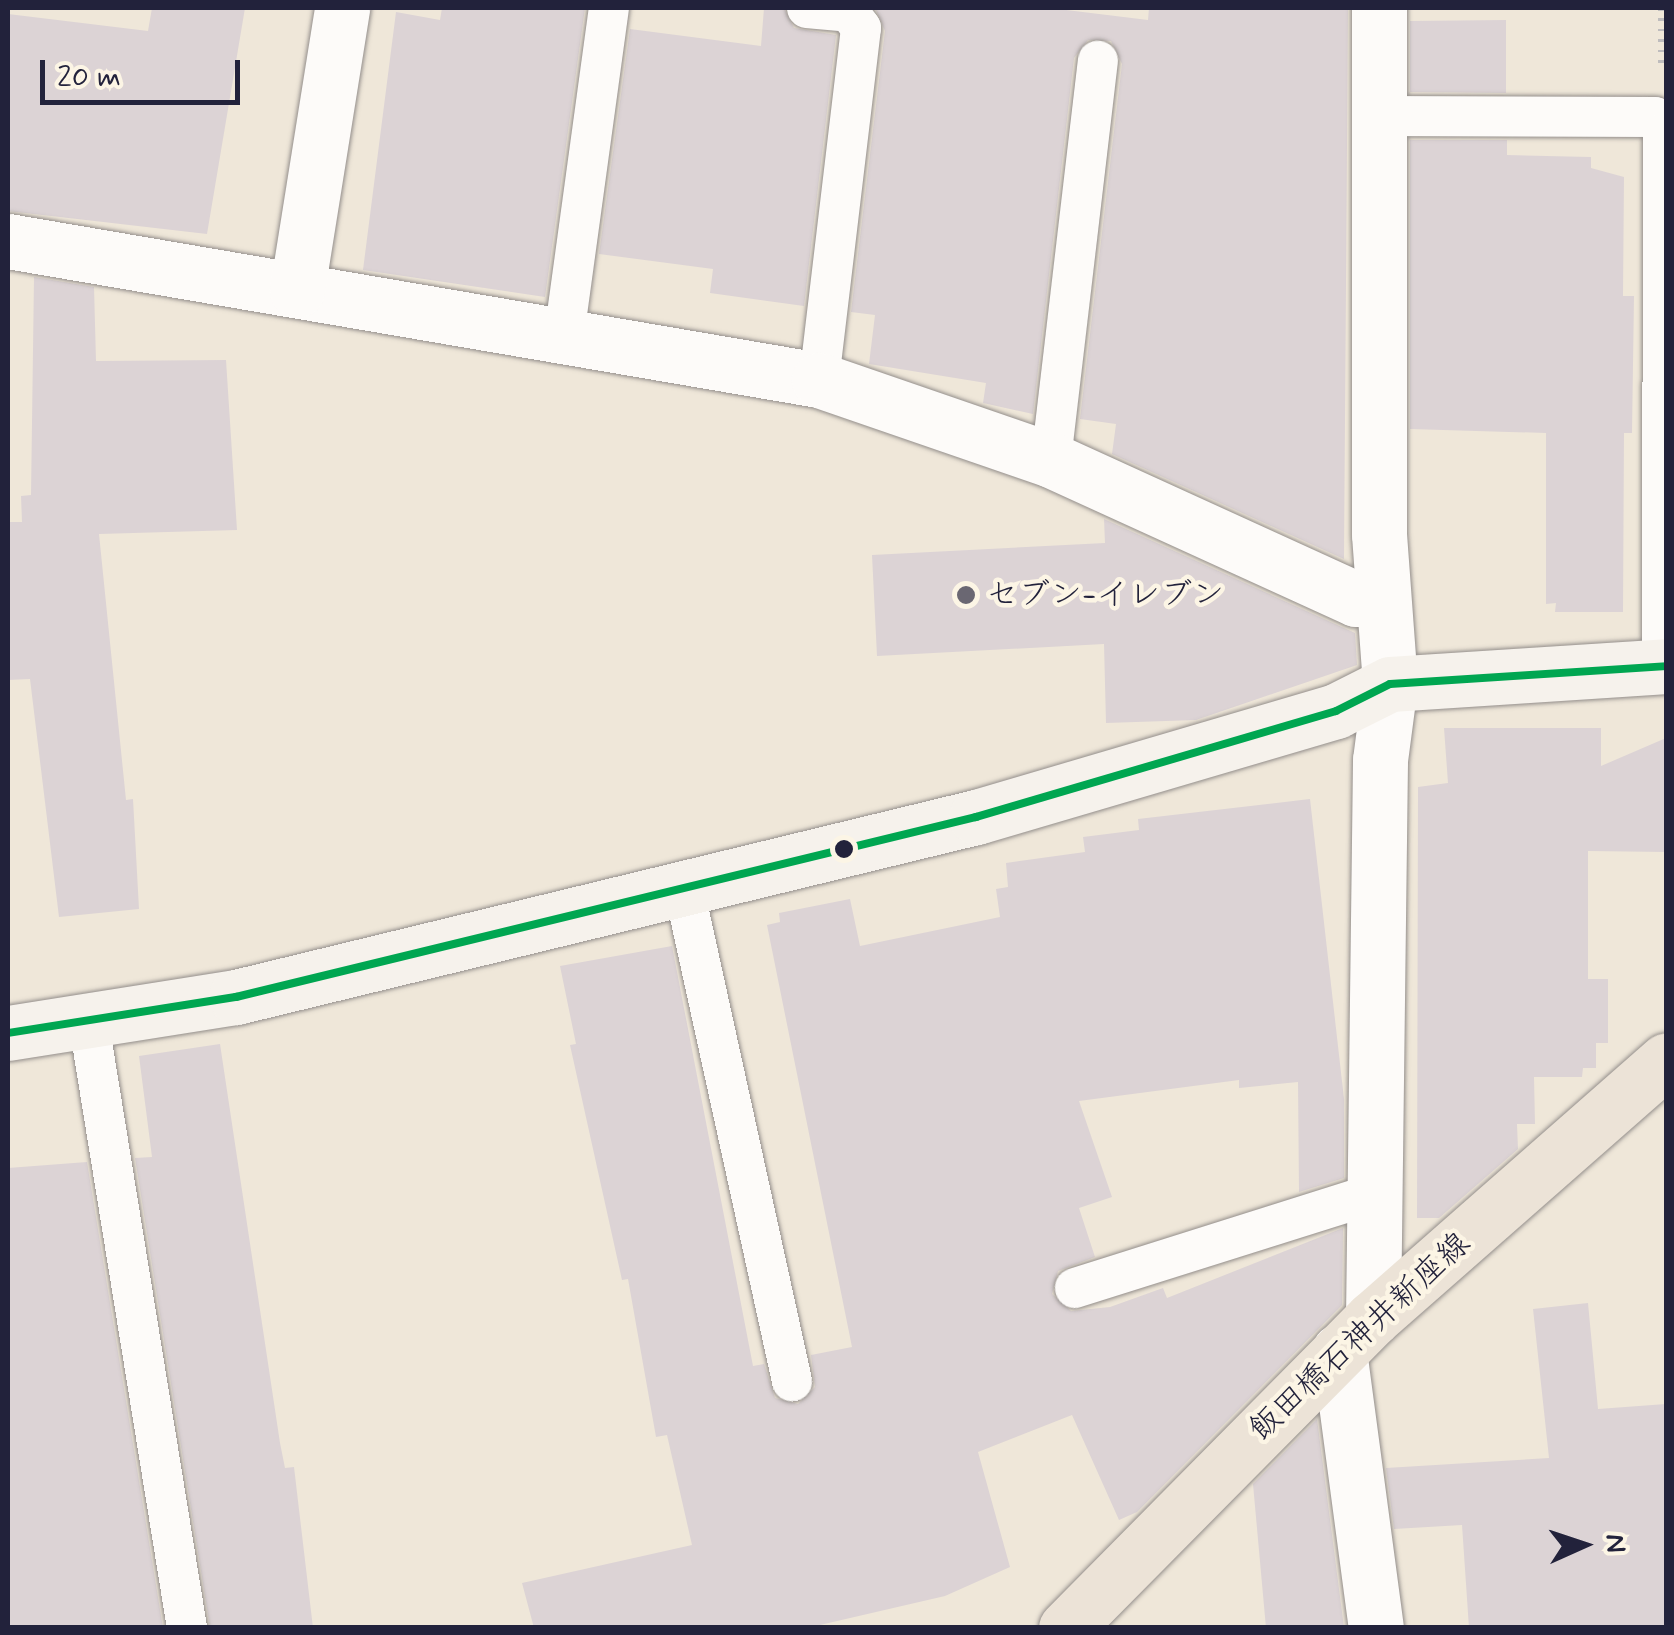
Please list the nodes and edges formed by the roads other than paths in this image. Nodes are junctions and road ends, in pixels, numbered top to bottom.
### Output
1 (342, 8) edge
2 (609, 8) edge
3 (807, 8) edge
4 (1379, 8) edge
5 (1098, 61) dead end
6 (1378, 116) junction
7 (8, 240) edge
8 (296, 290) junction
9 (564, 336) junction
10 (820, 380) junction
11 (1051, 460) junction
12 (1382, 599) junction
13 (1664, 666) edge
14 (1390, 684) junction
15 (684, 889) junction
16 (88, 1024) junction
17 (8, 1033) edge
18 (1666, 1062) edge
19 (1373, 1194) junction
20 (1075, 1288) dead end
21 (1356, 1334) junction
22 (792, 1381) dead end
23 (1090, 1616) edge
24 (187, 1628) edge
25 (1376, 1628) edge

1 - 8 street
2 - 9 lane
3 - 10 lane
4 - 6 street
5 - 11 lane
6 - 12 street
6 - 13 lane
7 - 8 street
8 - 9 street
9 - 10 street
10 - 11 street
11 - 12 street
12 - 14 street
13 - 14 street
14 - 15 street
14 - 19 street
15 - 16 street
15 - 22 lane
16 - 17 street
16 - 24 lane
18 - 21 main road, 飯田橋石神井新座線
19 - 20 lane
19 - 21 street
21 - 23 main road, 飯田橋石神井新座線
21 - 25 street

